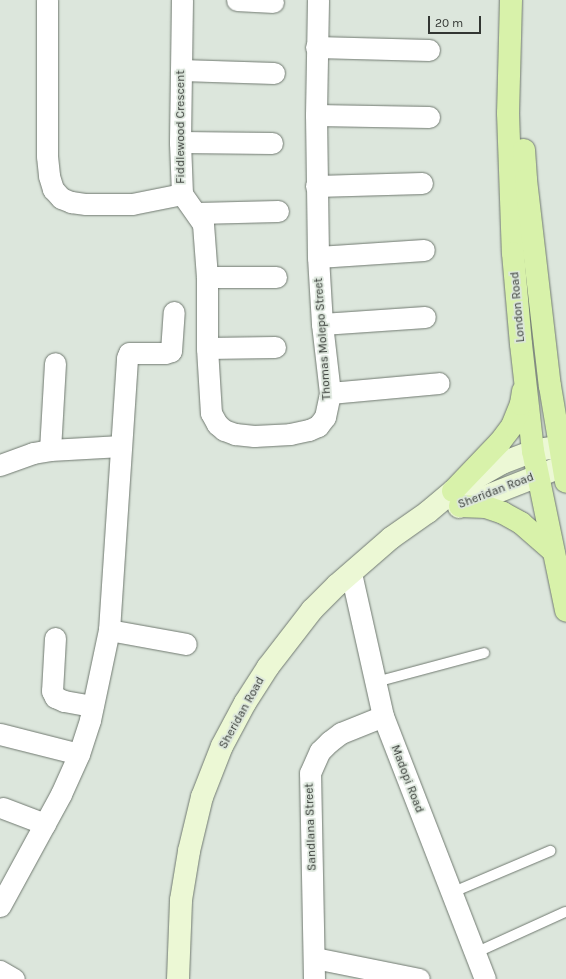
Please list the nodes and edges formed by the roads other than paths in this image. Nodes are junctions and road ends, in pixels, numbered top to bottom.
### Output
1 (47, 0) edge
2 (182, 0) edge
3 (237, 0) edge
4 (318, 0) edge
5 (511, 0) edge
6 (523, 0) edge
7 (273, 2) dead end
8 (316, 47) junction
9 (429, 50) dead end
10 (181, 70) junction
11 (274, 73) dead end
12 (316, 115) junction
13 (429, 117) dead end
14 (180, 142) junction
15 (272, 143) dead end
16 (422, 183) dead end
17 (316, 186) junction
18 (182, 194) junction
19 (278, 211) dead end
20 (196, 213) junction
21 (424, 250) dead end
22 (318, 257) junction
23 (208, 277) junction
24 (276, 277) dead end
25 (174, 312) dead end
26 (426, 317) dead end
27 (322, 324) junction
28 (275, 347) dead end
29 (207, 348) junction
30 (55, 363) dead end
31 (525, 378) junction
32 (439, 383) dead end
33 (550, 386) junction
34 (330, 392) junction
35 (566, 408) edge
36 (121, 446) junction
37 (50, 450) junction
38 (533, 451) junction
39 (564, 461) edge
40 (0, 465) edge
41 (539, 474) junction
42 (456, 499) junction
43 (553, 551) junction
44 (351, 573) junction
45 (566, 611) edge
46 (109, 630) junction
47 (55, 638) dead end
48 (186, 644) dead end
49 (484, 653) dead end
50 (376, 682) junction
51 (93, 706) junction
52 (382, 716) junction
53 (0, 734) edge
54 (79, 754) junction
55 (3, 808) dead end
56 (44, 824) junction
57 (550, 851) dead end
58 (452, 893) junction
59 (0, 906) edge
60 (565, 912) edge
61 (475, 953) junction
62 (315, 958) junction
63 (0, 971) edge
64 (14, 979) edge
65 (178, 979) edge
66 (314, 979) edge
67 (419, 979) edge
68 (485, 979) edge

1 - 18 street, Fiddlewood Crescent
2 - 10 street, Fiddlewood Crescent
3 - 7 street
4 - 8 street, Thomas Molepo Street
5 - 31 main road, London Road
6 - 33 main road, London Road
8 - 9 street
8 - 12 street, Thomas Molepo Street
10 - 11 street
10 - 14 street, Fiddlewood Crescent
12 - 13 street
12 - 17 street, Thomas Molepo Street
14 - 15 street
14 - 18 street, Fiddlewood Crescent
16 - 17 street
17 - 22 street, Thomas Molepo Street
18 - 20 street, Thomas Molepo Street
19 - 20 street
20 - 23 street, Thomas Molepo Street
21 - 22 street
22 - 27 street, Thomas Molepo Street
23 - 24 street
23 - 29 street, Thomas Molepo Street
25 - 36 street
26 - 27 street
27 - 34 street, Thomas Molepo Street
28 - 29 street
29 - 34 street, Thomas Molepo Street
30 - 37 street
31 - 38 main road, London Road
31 - 42 main road
32 - 34 street
33 - 35 main road
33 - 39 main road, London Road
36 - 37 street
36 - 46 street
37 - 40 street
38 - 39 street, Sheridan Road
38 - 41 main road, London Road
38 - 42 street, Sheridan Road
39 - 41 street, Sheridan Road
41 - 42 street, Sheridan Road
41 - 43 main road, London Road
42 - 43 main road
42 - 44 street, Sheridan Road
43 - 45 main road, London Road
44 - 50 street, Madopi Road
44 - 65 street, Sheridan Road
46 - 48 street
46 - 51 street
47 - 51 street
49 - 50 lane
50 - 52 street, Madopi Road
51 - 54 street
52 - 58 street, Madopi Road
52 - 62 street, Sandlana Street
53 - 54 street
54 - 56 street
55 - 56 street
56 - 59 street
57 - 58 lane
58 - 61 street, Madopi Road
60 - 61 lane
61 - 68 street, Madopi Road
62 - 66 street, Sandlana Street
62 - 67 street
63 - 64 street

